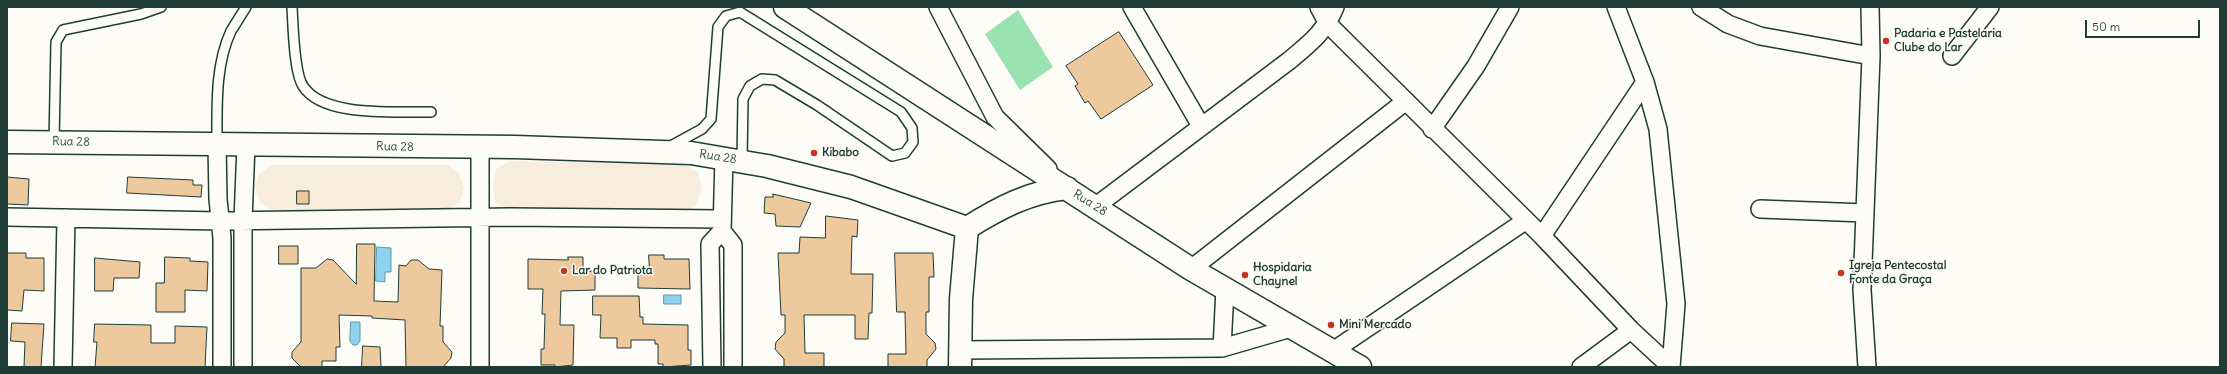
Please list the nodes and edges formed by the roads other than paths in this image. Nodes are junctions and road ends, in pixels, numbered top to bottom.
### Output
1 (161, 7) edge
2 (246, 7) edge
3 (292, 7) edge
4 (785, 7) edge
5 (938, 7) edge
6 (1132, 7) edge
7 (1319, 7) edge
8 (1335, 7) edge
9 (1510, 7) edge
10 (1616, 7) edge
11 (1701, 7) edge
12 (1870, 7) edge
13 (1990, 7) edge
14 (1328, 24) junction
15 (1871, 56) junction
16 (1952, 56) dead end
17 (1645, 82) junction
18 (1406, 101) junction
19 (431, 112) dead end
20 (1201, 126) junction
21 (1432, 129) junction
22 (7, 142) edge
23 (54, 142) junction
24 (217, 145) junction
25 (246, 145) junction
26 (480, 146) junction
27 (661, 151) junction
28 (733, 159) junction
29 (1067, 188) junction
30 (1096, 206) junction
31 (1760, 209) dead end
32 (1865, 213) junction
33 (7, 217) edge
34 (480, 217) junction
35 (66, 218) junction
36 (244, 220) junction
37 (221, 221) junction
38 (1525, 221) junction
39 (722, 225) junction
40 (967, 228) junction
41 (1542, 236) junction
42 (1191, 269) junction
43 (1225, 289) junction
44 (1291, 328) junction
45 (1631, 330) junction
46 (1222, 348) junction
47 (1333, 351) junction
48 (959, 358) edge
49 (63, 367) edge
50 (222, 367) edge
51 (243, 367) edge
52 (480, 367) edge
53 (712, 367) edge
54 (733, 367) edge
55 (1360, 367) edge
56 (1581, 367) edge
57 (1671, 367) edge
58 (1867, 367) edge

1 - 23 lane
2 - 24 lane
3 - 19 lane
4 - 29 street
5 - 29 street
6 - 20 street
7 - 14 street
8 - 14 street
9 - 21 street
10 - 17 street
11 - 15 street
12 - 15 street
13 - 16 street
14 - 18 street
14 - 20 street
15 - 32 street
17 - 41 street
17 - 57 street
18 - 21 street
18 - 42 street
20 - 30 street
21 - 38 street
22 - 23 street, Rua 28
23 - 24 street, Rua 28
24 - 25 street, Rua 28
24 - 37 street
25 - 26 street, Rua 28
25 - 36 street
26 - 27 street, Rua 28
26 - 34 street
27 - 28 street, Rua 28
27 - 28 lane
28 - 39 street
28 - 40 street, Rua 28
29 - 30 street, Rua 28
29 - 40 street, Rua 28
30 - 42 street, Rua 28
31 - 32 street
32 - 58 street
33 - 35 street
34 - 36 street
34 - 39 street
34 - 52 street
35 - 37 street
35 - 49 street
36 - 37 street
36 - 51 street
37 - 50 street
38 - 41 street
38 - 47 street
39 - 53 street
39 - 54 street
40 - 48 street
41 - 45 street
42 - 43 street, Rua 28
43 - 44 street, Rua 28
43 - 46 street
44 - 46 street
44 - 47 street, Rua 28
45 - 56 street
45 - 57 street
46 - 48 street
47 - 55 street, Rua 28

